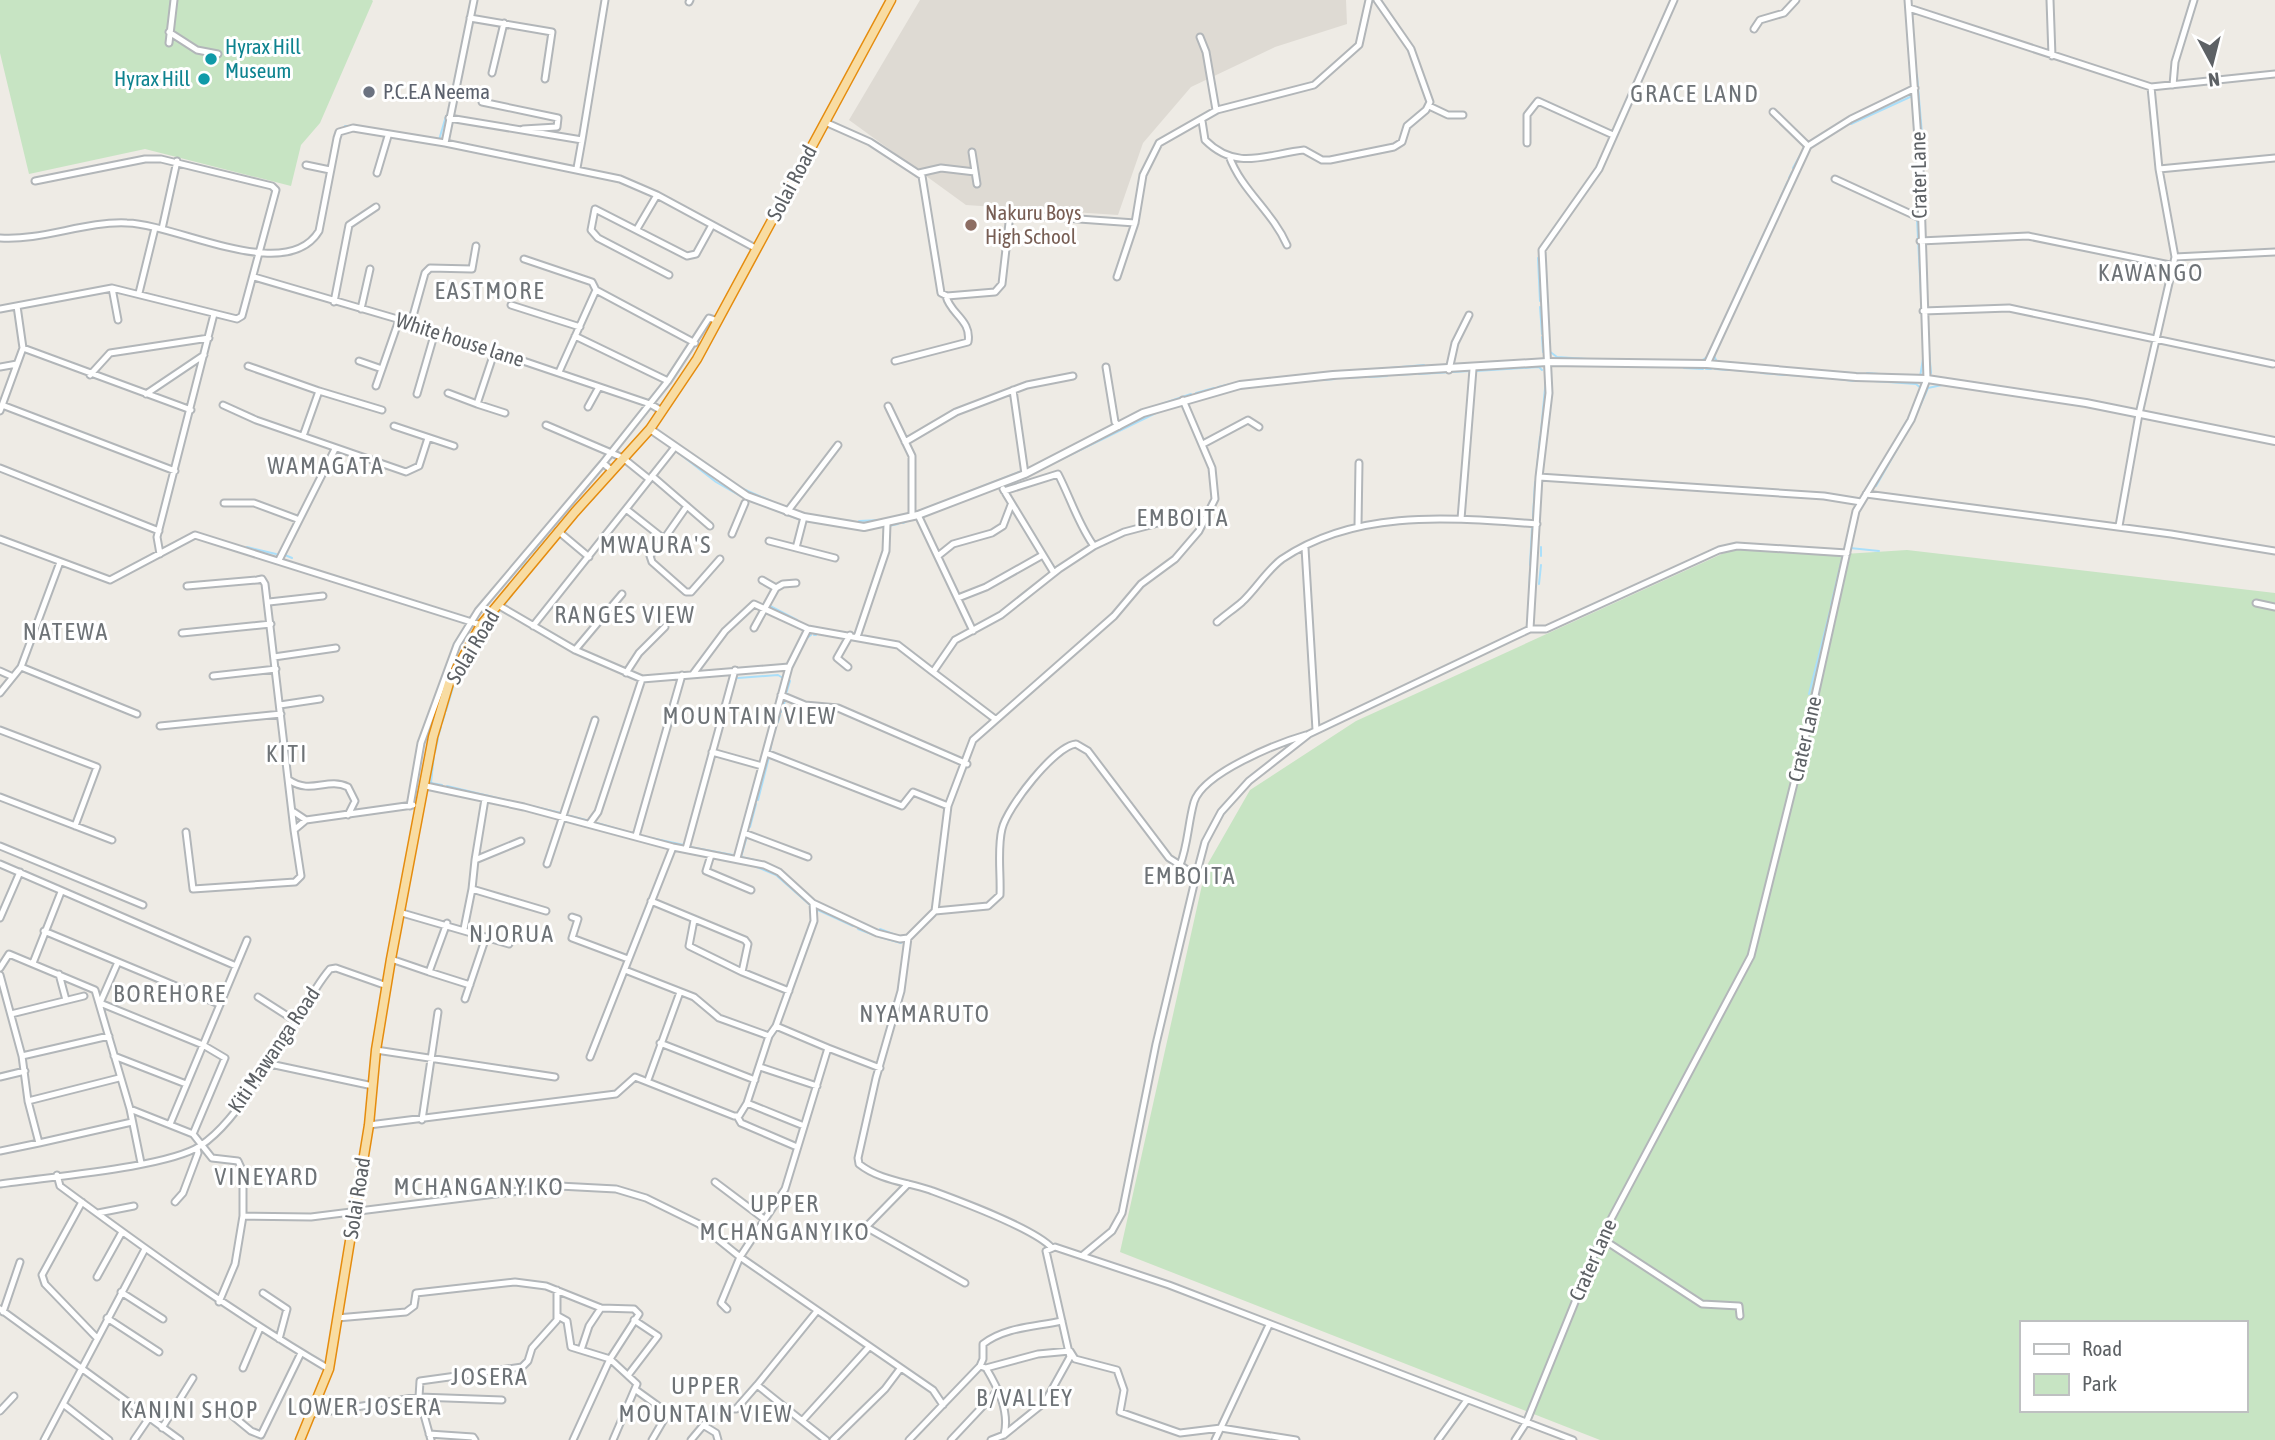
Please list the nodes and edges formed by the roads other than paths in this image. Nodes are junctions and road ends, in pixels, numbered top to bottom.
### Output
1 (174, 0) edge
2 (474, 0) edge
3 (605, 0) edge
4 (891, 0) edge
5 (1368, 0) edge
6 (1377, 0) edge
7 (1674, 0) edge
8 (1796, 0) edge
9 (1908, 0) edge
10 (2050, 0) edge
11 (2193, 0) edge
12 (1909, 8) junction
13 (470, 18) junction
14 (504, 23) junction
15 (1754, 29) dead end
16 (169, 32) junction
17 (1200, 37) dead end
18 (169, 43) dead end
19 (218, 54) dead end
20 (2052, 56) junction
21 (492, 73) dead end
22 (2275, 74) edge
23 (545, 79) dead end
24 (2173, 85) junction
25 (2151, 87) junction
26 (1915, 88) junction
27 (482, 102) dead end
28 (1429, 106) junction
29 (1216, 110) junction
30 (1773, 112) dead end
31 (1463, 115) dead end
32 (449, 118) junction
33 (1202, 121) junction
34 (824, 122) junction
35 (513, 130) junction
36 (1614, 135) junction
37 (387, 136) junction
38 (582, 139) junction
39 (444, 143) junction
40 (1527, 144) dead end
41 (1808, 146) junction
42 (972, 152) dead end
43 (1229, 156) junction
44 (2275, 158) edge
45 (177, 161) junction
46 (306, 165) dead end
47 (577, 168) junction
48 (2159, 169) junction
49 (330, 170) junction
50 (975, 172) junction
51 (377, 173) dead end
52 (919, 173) junction
53 (1835, 178) dead end
54 (35, 181) dead end
55 (976, 184) dead end
56 (657, 195) junction
57 (376, 207) dead end
58 (1922, 219) junction
59 (1135, 223) junction
60 (712, 225) junction
61 (158, 229) junction
62 (637, 229) junction
63 (0, 238) edge
64 (1920, 241) junction
65 (1287, 245) dead end
66 (476, 246) dead end
67 (757, 250) junction
68 (2275, 252) edge
69 (260, 254) junction
70 (2175, 257) junction
71 (524, 259) dead end
72 (2171, 265) junction
73 (370, 269) dead end
74 (669, 275) dead end
75 (1117, 277) dead end
76 (254, 278) junction
77 (112, 288) junction
78 (596, 290) junction
79 (139, 293) junction
80 (946, 296) junction
81 (334, 302) junction
82 (511, 305) dead end
83 (17, 306) junction
84 (0, 309) edge
85 (361, 309) junction
86 (1923, 311) junction
87 (214, 314) junction
88 (1469, 316) dead end
89 (118, 320) dead end
90 (399, 320) junction
91 (718, 321) junction
92 (411, 323) junction
93 (580, 327) junction
94 (435, 332) junction
95 (575, 335) junction
96 (209, 338) junction
97 (2156, 339) junction
98 (695, 343) junction
99 (23, 348) junction
100 (495, 351) junction
101 (204, 355) junction
102 (359, 361) dead end
103 (895, 361) dead end
104 (1547, 362) junction
105 (17, 364) junction
106 (1707, 364) junction
107 (2273, 364) dead end
108 (248, 366) dead end
109 (0, 367) edge
110 (1107, 367) dead end
111 (382, 369) junction
112 (1473, 369) junction
113 (1449, 370) junction
114 (559, 372) junction
115 (90, 374) junction
116 (1073, 376) dead end
117 (1927, 379) junction
118 (667, 381) junction
119 (376, 386) dead end
120 (599, 387) junction
121 (1013, 390) junction
122 (319, 391) junction
123 (447, 393) dead end
124 (146, 394) junction
125 (417, 394) dead end
126 (1183, 400) junction
127 (477, 404) junction
128 (650, 404) junction
129 (223, 405) dead end
130 (888, 406) dead end
131 (588, 407) dead end
132 (1, 408) edge
133 (191, 410) junction
134 (382, 410) dead end
135 (662, 411) junction
136 (505, 413) dead end
137 (2139, 414) junction
138 (546, 425) dead end
139 (394, 426) dead end
140 (1119, 426) junction
141 (1259, 426) dead end
142 (650, 429) junction
143 (303, 436) junction
144 (428, 438) junction
145 (2275, 441) edge
146 (905, 442) junction
147 (1203, 444) junction
148 (838, 445) dead end
149 (454, 446) dead end
150 (674, 447) junction
151 (335, 449) junction
152 (612, 452) junction
153 (623, 458) junction
154 (603, 463) junction
155 (1359, 463) dead end
156 (0, 468) edge
157 (611, 470) junction
158 (175, 471) junction
159 (1025, 474) junction
160 (650, 477) junction
161 (1539, 477) junction
162 (999, 483) junction
163 (1004, 491) junction
164 (1866, 494) junction
165 (745, 502) dead end
166 (1861, 502) junction
167 (224, 503) dead end
168 (1011, 505) junction
169 (687, 506) junction
170 (626, 509) junction
171 (787, 512) junction
172 (1205, 514) junction
173 (915, 516) junction
174 (804, 517) junction
175 (298, 519) junction
176 (1461, 519) junction
177 (887, 524) junction
178 (1537, 524) junction
179 (710, 526) dead end
180 (1358, 526) junction
181 (2119, 526) junction
182 (159, 531) junction
183 (558, 531) junction
184 (732, 534) dead end
185 (2, 539) edge
186 (664, 540) junction
187 (769, 541) dead end
188 (1094, 546) junction
189 (0, 548) edge
190 (796, 548) junction
191 (1304, 548) junction
192 (2275, 551) edge
193 (1847, 553) junction
194 (160, 554) junction
195 (938, 556) junction
196 (1041, 556) junction
197 (589, 557) junction
198 (835, 558) dead end
199 (720, 559) dead end
200 (279, 560) junction
201 (60, 562) junction
202 (1054, 573) junction
203 (761, 580) dead end
204 (796, 583) dead end
205 (187, 586) dead end
206 (776, 588) junction
207 (622, 594) dead end
208 (323, 596) dead end
209 (958, 598) junction
210 (268, 602) junction
211 (2256, 603) dead end
212 (498, 605) junction
213 (764, 607) junction
214 (2275, 607) edge
215 (472, 622) junction
216 (1217, 622) dead end
217 (271, 624) junction
218 (481, 625) junction
219 (533, 625) junction
220 (665, 627) dead end
221 (754, 628) dead end
222 (808, 629) junction
223 (1531, 629) junction
224 (973, 631) junction
225 (182, 633) dead end
226 (854, 636) junction
227 (336, 648) dead end
228 (575, 650) junction
229 (274, 657) junction
230 (21, 667) junction
231 (789, 667) junction
232 (848, 667) dead end
233 (276, 669) junction
234 (735, 670) junction
235 (0, 671) edge
236 (933, 672) junction
237 (626, 673) junction
238 (693, 674) junction
239 (682, 675) junction
240 (11, 676) junction
241 (213, 676) dead end
242 (642, 679) junction
243 (0, 693) edge
244 (781, 695) junction
245 (320, 699) dead end
246 (280, 705) junction
247 (137, 714) dead end
248 (281, 714) junction
249 (995, 719) junction
250 (595, 720) dead end
251 (160, 726) dead end
252 (0, 730) edge
253 (1313, 732) junction
254 (712, 752) junction
255 (766, 753) junction
256 (967, 764) junction
257 (762, 766) junction
258 (289, 780) junction
259 (426, 786) junction
260 (302, 788) junction
261 (0, 796) edge
262 (485, 799) junction
263 (291, 801) junction
264 (355, 801) junction
265 (420, 804) junction
266 (410, 806) junction
267 (948, 806) junction
268 (293, 811) junction
269 (366, 813) junction
270 (348, 815) junction
271 (563, 816) junction
272 (306, 820) junction
273 (590, 823) junction
274 (75, 826) junction
275 (294, 830) junction
276 (186, 832) dead end
277 (744, 833) junction
278 (636, 836) junction
279 (112, 840) dead end
280 (521, 841) dead end
281 (0, 846) edge
282 (673, 847) junction
283 (687, 849) junction
284 (711, 855) junction
285 (23, 856) junction
286 (808, 857) dead end
287 (737, 858) junction
288 (475, 860) junction
289 (0, 864) edge
290 (547, 864) dead end
291 (1180, 865) junction
292 (18, 872) junction
293 (1196, 876) junction
294 (472, 889) junction
295 (751, 890) dead end
296 (61, 892) junction
297 (121, 897) junction
298 (651, 901) junction
299 (813, 903) junction
300 (142, 905) dead end
301 (114, 911) junction
302 (546, 911) dead end
303 (935, 911) junction
304 (402, 913) junction
305 (572, 917) dead end
306 (0, 918) edge
307 (695, 920) junction
308 (447, 923) junction
309 (464, 929) junction
310 (44, 931) junction
311 (486, 937) junction
312 (908, 939) junction
313 (247, 940) dead end
314 (509, 944) dead end
315 (391, 958) junction
316 (628, 959) junction
317 (118, 962) junction
318 (33, 963) junction
319 (236, 966) junction
320 (0, 968) edge
321 (625, 970) junction
322 (429, 972) junction
323 (742, 972) junction
324 (59, 974) junction
325 (0, 975) edge
326 (470, 985) junction
327 (387, 986) junction
328 (789, 991) junction
329 (680, 992) junction
330 (84, 996) dead end
331 (258, 997) dead end
332 (465, 999) dead end
333 (66, 1000) junction
334 (100, 1003) junction
335 (219, 1004) junction
336 (438, 1012) dead end
337 (11, 1014) junction
338 (297, 1022) junction
339 (776, 1027) junction
340 (109, 1036) junction
341 (769, 1036) junction
342 (660, 1044) junction
343 (203, 1045) junction
344 (828, 1048) junction
345 (376, 1050) junction
346 (22, 1056) junction
347 (114, 1056) junction
348 (590, 1057) dead end
349 (431, 1059) junction
350 (270, 1064) junction
351 (760, 1068) junction
352 (880, 1068) junction
353 (25, 1071) junction
354 (0, 1077) edge
355 (555, 1077) dead end
356 (119, 1078) junction
357 (648, 1080) junction
358 (755, 1080) junction
359 (186, 1084) junction
360 (373, 1086) junction
361 (817, 1086) junction
362 (28, 1101) junction
363 (747, 1103) junction
364 (130, 1109) junction
365 (737, 1116) junction
366 (422, 1120) junction
367 (132, 1122) junction
368 (170, 1124) junction
369 (369, 1125) junction
370 (804, 1126) junction
371 (193, 1134) junction
372 (39, 1143) junction
373 (199, 1147) junction
374 (797, 1147) junction
375 (0, 1151) edge
376 (141, 1163) junction
377 (57, 1175) junction
378 (715, 1182) dead end
379 (0, 1184) edge
380 (908, 1184) junction
381 (82, 1202) junction
382 (175, 1202) dead end
383 (134, 1206) dead end
384 (355, 1210) junction
385 (98, 1213) junction
386 (243, 1216) junction
387 (764, 1219) junction
388 (122, 1232) junction
389 (1601, 1238) junction
390 (1052, 1248) junction
391 (145, 1250) junction
392 (1083, 1255) junction
393 (740, 1257) junction
394 (20, 1262) dead end
395 (97, 1277) dead end
396 (965, 1283) dead end
397 (557, 1290) junction
398 (121, 1292) junction
399 (263, 1293) dead end
400 (219, 1302) junction
401 (601, 1308) junction
402 (727, 1309) dead end
403 (2, 1310) edge
404 (817, 1311) junction
405 (1740, 1316) dead end
406 (558, 1317) junction
407 (107, 1318) junction
408 (337, 1318) junction
409 (163, 1319) dead end
410 (634, 1320) junction
411 (1062, 1321) junction
412 (1269, 1325) junction
413 (260, 1328) junction
414 (96, 1337) junction
415 (279, 1339) junction
416 (869, 1347) junction
417 (582, 1350) junction
418 (1070, 1350) junction
419 (159, 1352) dead end
420 (301, 1353) junction
421 (610, 1359) junction
422 (983, 1367) junction
423 (243, 1368) dead end
424 (329, 1369) junction
425 (900, 1369) junction
426 (80, 1370) junction
427 (629, 1374) junction
428 (193, 1378) dead end
429 (757, 1385) junction
430 (636, 1390) junction
431 (998, 1390) junction
432 (13, 1396) dead end
433 (419, 1397) junction
434 (502, 1400) dead end
435 (1466, 1400) junction
436 (63, 1404) junction
437 (943, 1405) junction
438 (223, 1408) dead end
439 (0, 1411) edge
440 (312, 1415) junction
441 (149, 1418) junction
442 (802, 1422) junction
443 (1526, 1423) junction
444 (703, 1425) junction
445 (162, 1428) junction
446 (1221, 1428) junction
447 (430, 1437) edge
448 (653, 1438) edge
449 (1007, 1438) edge
450 (44, 1440) edge
451 (109, 1440) edge
452 (134, 1440) edge
453 (180, 1440) edge
454 (300, 1440) edge
455 (475, 1440) edge
456 (573, 1440) edge
457 (613, 1440) edge
458 (661, 1440) edge
459 (691, 1440) edge
460 (718, 1440) edge
461 (826, 1440) edge
462 (833, 1440) edge
463 (909, 1440) edge
464 (951, 1440) edge
465 (991, 1440) edge
466 (1214, 1440) edge
467 (1296, 1440) edge
468 (1438, 1440) edge
469 (1515, 1440) edge
470 (1573, 1440) edge

1 - 16 street
2 - 13 street
3 - 38 street
4 - 34 highway, Solai Road
5 - 29 street
6 - 28 street
7 - 36 street
8 - 15 street
9 - 12 street, Crater Lane
10 - 20 street
11 - 24 street
12 - 20 street
12 - 26 street, Crater Lane
13 - 14 street
13 - 32 street
14 - 21 street
14 - 23 street
16 - 18 street
16 - 19 street
17 - 29 street
20 - 25 street
22 - 24 street
24 - 25 street
25 - 48 street
26 - 41 street
26 - 58 street, Crater Lane
27 - 35 street
28 - 31 street
28 - 43 street
29 - 33 street
30 - 41 street
32 - 35 street
32 - 39 street
33 - 43 street
33 - 59 street
34 - 52 street
34 - 67 highway, Solai Road
35 - 38 street
36 - 40 street
36 - 104 street
37 - 39 street
37 - 49 street
37 - 51 street
38 - 47 street
39 - 47 street
41 - 106 street
42 - 50 street
43 - 65 street
44 - 48 street
45 - 54 street
45 - 61 street
45 - 69 street
46 - 49 street
47 - 56 street
48 - 70 street
49 - 69 street
50 - 52 street
50 - 55 street
52 - 80 street
53 - 58 street
56 - 60 street
56 - 62 street
57 - 81 street
58 - 64 street, Crater Lane
59 - 75 street
59 - 80 street
60 - 62 street
60 - 67 street
61 - 63 street
61 - 69 street
61 - 79 street
62 - 74 street
64 - 72 street
64 - 86 street, Crater Lane
66 - 92 street
67 - 91 highway, Solai Road
68 - 70 street
69 - 76 street
70 - 72 street
71 - 78 street
72 - 97 street
73 - 85 street
76 - 81 street, White house lane
76 - 87 street
77 - 79 street
77 - 83 street
77 - 89 street
78 - 93 street
78 - 98 street
79 - 87 street
80 - 103 street
81 - 85 street, White house lane
82 - 93 street
83 - 84 street
83 - 99 street
85 - 90 street, White house lane
86 - 97 street
86 - 117 street, Crater Lane
87 - 96 street
88 - 113 street
90 - 92 street, White house lane
90 - 111 street
91 - 98 street
91 - 135 highway, Solai Road
92 - 94 street, White house lane
93 - 95 street
94 - 100 street, White house lane
94 - 125 street
95 - 114 street
95 - 118 street
96 - 101 street
96 - 115 street
97 - 107 street
97 - 137 street
98 - 118 street
99 - 105 street
99 - 115 street
100 - 114 street, White house lane
100 - 127 street
101 - 124 street
101 - 133 street
102 - 111 street
104 - 106 street
104 - 112 street
104 - 161 street
105 - 109 street
105 - 132 street
106 - 117 street
108 - 122 street
110 - 140 street
111 - 119 street
112 - 113 street
112 - 176 street
113 - 126 street
114 - 120 street, White house lane
115 - 124 street
116 - 121 street
117 - 137 street
117 - 164 street, Crater Lane
118 - 128 street
120 - 128 street, White house lane
120 - 131 street
121 - 146 street
121 - 159 street
122 - 134 street
122 - 143 street
123 - 127 street
124 - 133 street
126 - 140 street
126 - 147 street
127 - 136 street
128 - 135 street, White house lane
128 - 152 street
129 - 143 street
130 - 146 street
132 - 158 street
133 - 158 street
135 - 142 highway, Solai Road
137 - 145 street
137 - 181 street
138 - 152 street
139 - 144 street
140 - 159 street
141 - 147 street
142 - 150 street
142 - 153 highway, Solai Road
143 - 151 street
144 - 149 street
144 - 151 street
146 - 173 street
147 - 172 street
148 - 171 street
150 - 160 street
150 - 171 street
151 - 175 street
152 - 153 street
152 - 154 street
153 - 157 highway, Solai Road
153 - 160 street
154 - 157 street
154 - 215 street
155 - 180 street
156 - 182 street
157 - 183 highway, Solai Road
158 - 182 street
159 - 162 street
160 - 169 street
160 - 170 street
161 - 166 street
161 - 178 street
162 - 163 street
162 - 173 street
163 - 168 street
163 - 188 street
164 - 166 street, Crater Lane
164 - 181 street
165 - 184 street
166 - 193 street, Crater Lane
167 - 175 street
168 - 195 street
168 - 196 street
169 - 179 street
169 - 186 street
170 - 186 street
170 - 197 street
171 - 174 street
172 - 188 street
172 - 249 street
173 - 177 street
173 - 195 street
174 - 177 street
174 - 190 street
175 - 200 street
176 - 178 street
176 - 180 street
177 - 226 street
178 - 223 street
180 - 191 street
181 - 192 street
182 - 194 street
183 - 197 street
183 - 212 highway, Solai Road
185 - 189 street
185 - 201 street
186 - 199 street
187 - 190 street
188 - 202 street
190 - 198 street
191 - 216 street
191 - 253 street
193 - 223 street
193 - 389 street, Crater Lane
194 - 200 street
194 - 201 street
195 - 209 street
196 - 202 street
196 - 209 street
197 - 219 street
200 - 215 street
201 - 230 street
202 - 224 street
203 - 206 street
204 - 206 street
205 - 210 street
206 - 213 street
207 - 228 street
208 - 210 street
209 - 224 street
210 - 217 street
211 - 214 street
212 - 218 highway, Solai Road
212 - 219 street
213 - 221 street
213 - 222 street
213 - 238 street
215 - 218 street
215 - 266 street
217 - 225 street
217 - 229 street
218 - 259 highway, Solai Road
219 - 228 street
220 - 237 street
222 - 226 street
222 - 231 street
223 - 253 street
224 - 236 street
226 - 232 street
226 - 236 street
227 - 229 street
228 - 237 street
229 - 233 street
230 - 240 street
230 - 247 street
231 - 234 street
231 - 244 street
233 - 241 street
233 - 246 street
234 - 238 street
234 - 254 street
235 - 240 street
236 - 249 street
237 - 242 street
238 - 239 street
239 - 242 street
239 - 278 street
240 - 243 street
242 - 273 street
244 - 255 street
244 - 256 street
245 - 246 street
246 - 248 street
248 - 251 street
248 - 258 street
249 - 256 street
250 - 271 street
252 - 274 street
253 - 291 street
253 - 293 street
254 - 257 street
254 - 283 street
255 - 257 street
255 - 267 street
256 - 267 street
257 - 277 street
258 - 260 street
258 - 263 street
259 - 262 street
259 - 265 highway, Solai Road
260 - 263 street
260 - 264 street
261 - 274 street
262 - 271 street
262 - 288 street
263 - 268 street
264 - 269 street
264 - 270 street
265 - 266 street
265 - 304 highway, Solai Road
266 - 269 street
267 - 303 street
268 - 272 street
268 - 275 street
269 - 270 street
270 - 272 street
271 - 273 street
271 - 290 street
272 - 275 street
273 - 278 street
274 - 279 street
275 - 276 street
277 - 286 street
277 - 287 street
278 - 282 street
280 - 288 street
281 - 285 street
282 - 283 street
282 - 298 street
283 - 284 street
284 - 287 street
284 - 295 street
285 - 292 street
285 - 297 street
287 - 299 street
288 - 294 street
289 - 292 street
291 - 293 street
291 - 303 street
292 - 296 street
292 - 306 street
293 - 392 street
294 - 302 street
294 - 309 street
296 - 301 street
296 - 310 street
297 - 300 street
297 - 301 street
298 - 307 street
298 - 316 street
299 - 312 street
299 - 328 street
301 - 319 street
303 - 312 street
304 - 308 street
304 - 315 highway, Solai Road
305 - 316 street
307 - 323 street
307 - 323 street
308 - 309 street
308 - 322 street
309 - 311 street
310 - 317 street
310 - 318 street
311 - 314 street
311 - 326 street
312 - 352 street
313 - 319 street
315 - 322 street
315 - 327 highway, Solai Road
316 - 321 street
317 - 334 street
317 - 335 street
318 - 320 street
318 - 324 street
319 - 335 street
321 - 329 street
321 - 348 street
322 - 326 street
323 - 328 street
324 - 333 street
324 - 334 street
325 - 337 street
326 - 332 street
327 - 338 street, Kiti Mawanga Road
327 - 345 highway, Solai Road
328 - 339 street
329 - 341 street
329 - 342 street
330 - 333 street
331 - 338 street
333 - 337 street
334 - 340 street
334 - 343 street
335 - 343 street
336 - 349 street
337 - 346 street
338 - 350 street, Kiti Mawanga Road
339 - 341 street
339 - 344 street
340 - 346 street
340 - 347 street
341 - 351 street
342 - 357 street
342 - 358 street
343 - 359 street
343 - 371 street
344 - 352 street
344 - 361 street
345 - 349 street
345 - 360 highway, Solai Road
346 - 353 street
347 - 356 street
347 - 359 street
349 - 355 street
349 - 366 street
350 - 360 street
350 - 373 street, Kiti Mawanga Road
351 - 358 street
351 - 361 street
352 - 380 street
353 - 354 street
353 - 362 street
356 - 362 street
356 - 364 street
357 - 365 street
357 - 366 street
358 - 363 street
359 - 368 street
360 - 369 highway, Solai Road
361 - 370 street
362 - 372 street
363 - 365 street
363 - 370 street
364 - 367 street
364 - 368 street
365 - 374 street
366 - 369 street
367 - 372 street
367 - 376 street
368 - 371 street
369 - 384 highway, Solai Road
370 - 374 street
371 - 373 street
372 - 375 street
373 - 376 street
373 - 382 street
373 - 386 street
374 - 387 street
376 - 377 street
377 - 379 street
377 - 381 street
378 - 387 street
380 - 390 street
380 - 396 street
381 - 385 street
381 - 414 street
383 - 385 street
384 - 386 street
384 - 393 street
384 - 408 highway, Solai Road
385 - 388 street
386 - 400 street
387 - 393 street
388 - 391 street
388 - 395 street
389 - 405 street
389 - 443 street, Crater Lane
390 - 392 street
390 - 411 street
391 - 398 street
391 - 400 street
392 - 412 street
393 - 402 street
393 - 404 street
394 - 403 street
397 - 401 street
397 - 406 street
397 - 408 street
398 - 407 street
398 - 409 street
399 - 415 street
400 - 413 street
401 - 410 street
401 - 417 street
403 - 426 street
404 - 416 street
404 - 429 street
406 - 417 street
406 - 433 street
407 - 414 street
407 - 419 street
408 - 424 highway, Solai Road
410 - 421 street
410 - 427 street
411 - 418 street
411 - 422 street
412 - 435 street
412 - 446 street
413 - 415 street
413 - 423 street
414 - 426 street
415 - 420 street
416 - 425 street
416 - 442 street
417 - 421 street
418 - 422 street
418 - 446 street
418 - 449 street
420 - 424 street
420 - 438 street
421 - 427 street
421 - 456 street
422 - 431 street
422 - 437 street
424 - 440 highway, Solai Road
425 - 437 street
425 - 462 street
426 - 436 street
426 - 441 street
427 - 430 street
428 - 445 street
429 - 442 street
429 - 444 street
430 - 448 street
430 - 457 street
431 - 449 street
431 - 464 street
432 - 439 street
433 - 434 street
433 - 440 street
433 - 447 street
435 - 443 street
435 - 468 street
436 - 450 street
436 - 451 street
437 - 463 street
440 - 454 highway, Solai Road
441 - 445 street
441 - 452 street
442 - 461 street
443 - 469 street, Crater Lane
443 - 470 street
444 - 459 street
444 - 460 street
445 - 453 street
446 - 466 street
446 - 467 street
447 - 455 street
448 - 458 street
449 - 465 street

